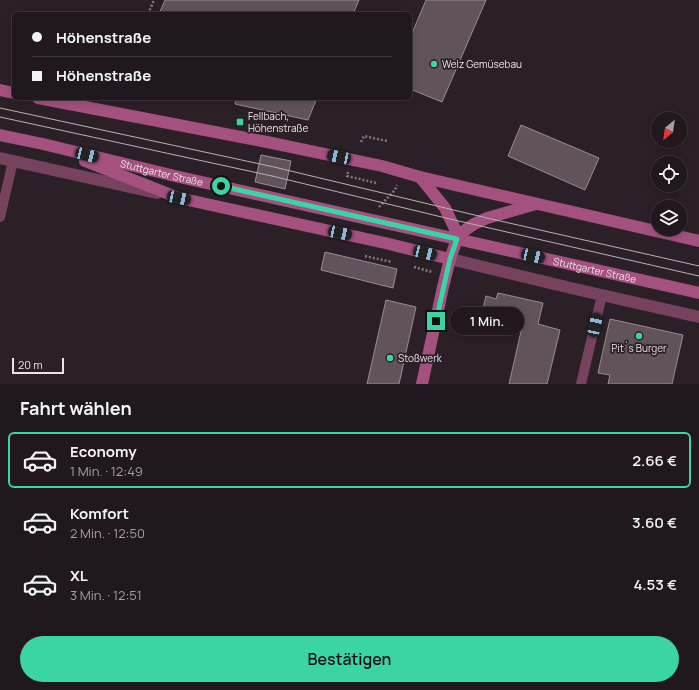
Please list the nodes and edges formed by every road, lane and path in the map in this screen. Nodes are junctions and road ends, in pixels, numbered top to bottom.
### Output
1 (154, 0) edge
2 (149, 12) edge
3 (0, 90) edge
4 (12, 93) edge
5 (48, 100) edge
6 (0, 135) edge
7 (361, 142) dead end
8 (386, 142) dead end
9 (43, 144) junction
10 (0, 158) edge
11 (13, 161) junction
12 (350, 177) dead end
13 (420, 177) junction
14 (397, 182) dead end
15 (376, 183) dead end
16 (179, 198) junction
17 (537, 204) junction
18 (378, 209) dead end
19 (0, 217) edge
20 (457, 239) junction
21 (699, 241) edge
22 (365, 256) dead end
23 (450, 259) junction
24 (388, 261) dead end
25 (699, 293) edge
26 (602, 295) junction
27 (699, 317) edge
28 (422, 384) edge
29 (581, 384) edge

1 - 2 path
3 - 4 main road
5 - 13 main road
6 - 9 main road, Stuttgarter Straße
7 - 8 path
9 - 16 main road
9 - 20 main road, Stuttgarter Straße
10 - 11 street, Stuttgarter Straße
11 - 16 street, Stuttgarter Straße
11 - 19 lane
12 - 15 path
13 - 17 main road
13 - 20 main road
14 - 18 path
16 - 23 main road
17 - 20 main road
17 - 21 main road
20 - 23 main road
20 - 25 main road, Stuttgarter Straße
22 - 24 path
23 - 26 street
23 - 28 main road
26 - 27 street
26 - 29 lane

